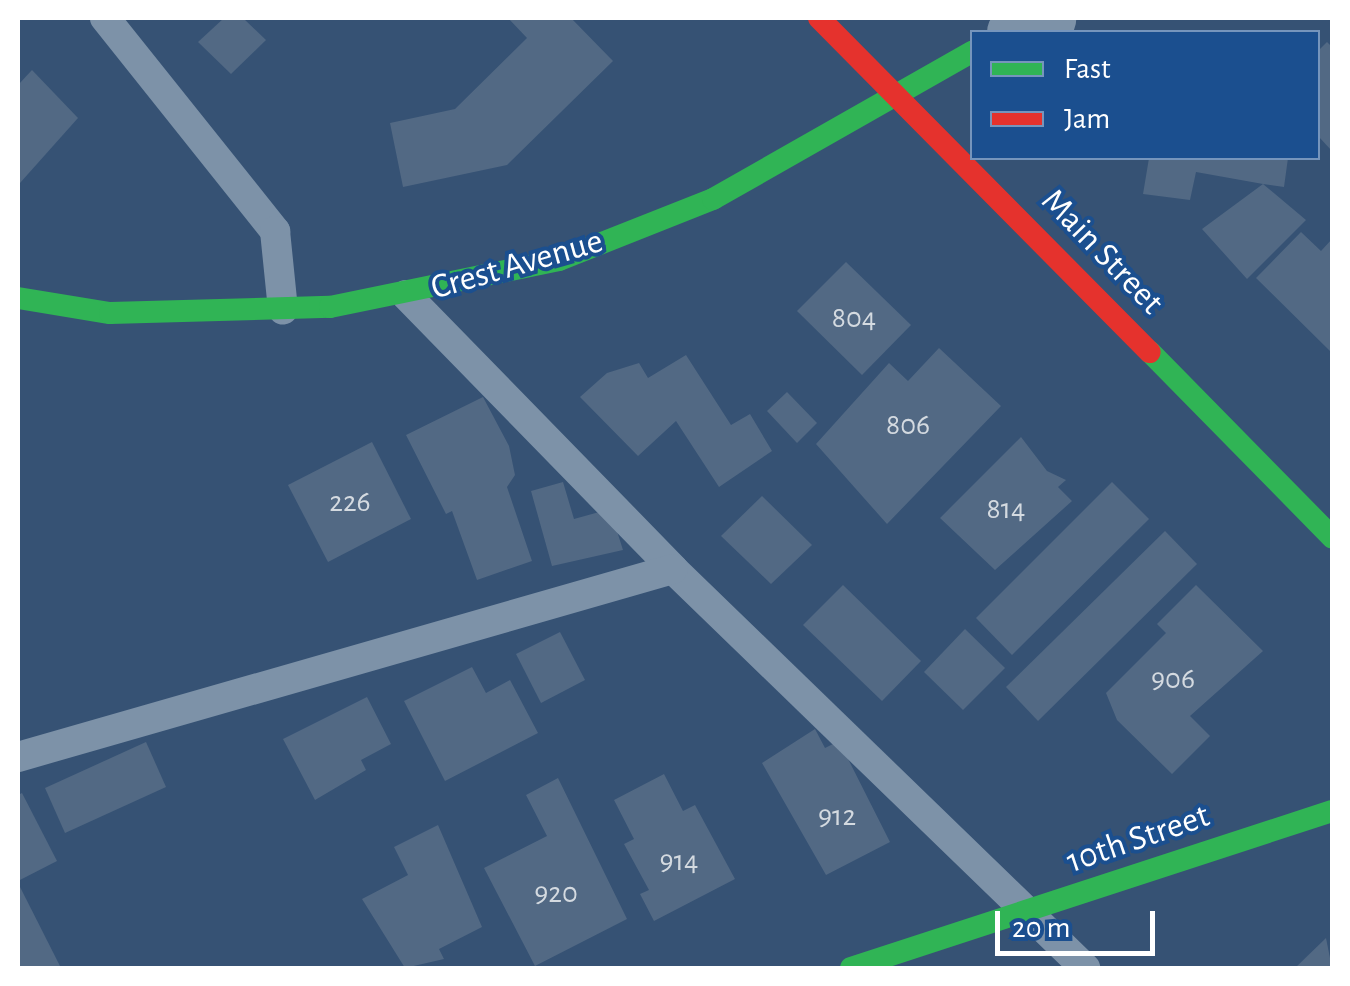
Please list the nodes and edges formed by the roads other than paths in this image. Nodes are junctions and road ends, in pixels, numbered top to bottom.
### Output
1 (105, 18) edge
2 (819, 18) edge
3 (1048, 18) edge
4 (1019, 30) edge
5 (970, 53) edge
6 (899, 94) junction
7 (406, 295) junction
8 (18, 298) edge
9 (283, 310) junction
10 (1332, 537) edge
11 (673, 569) junction
12 (18, 758) edge
13 (1332, 811) edge
14 (1030, 912) junction
15 (851, 968) edge
16 (1084, 968) edge

1 - 9 lane
2 - 6 street, Main Street
3 - 4 street
5 - 6 street, Crest Avenue
6 - 7 street, Crest Avenue
6 - 10 street, Main Street
7 - 9 street, Crest Avenue
7 - 11 lane
8 - 9 street, Crest Avenue
11 - 12 lane
11 - 14 lane
13 - 14 street, 10th Street
14 - 15 street, 10th Street
14 - 16 lane

